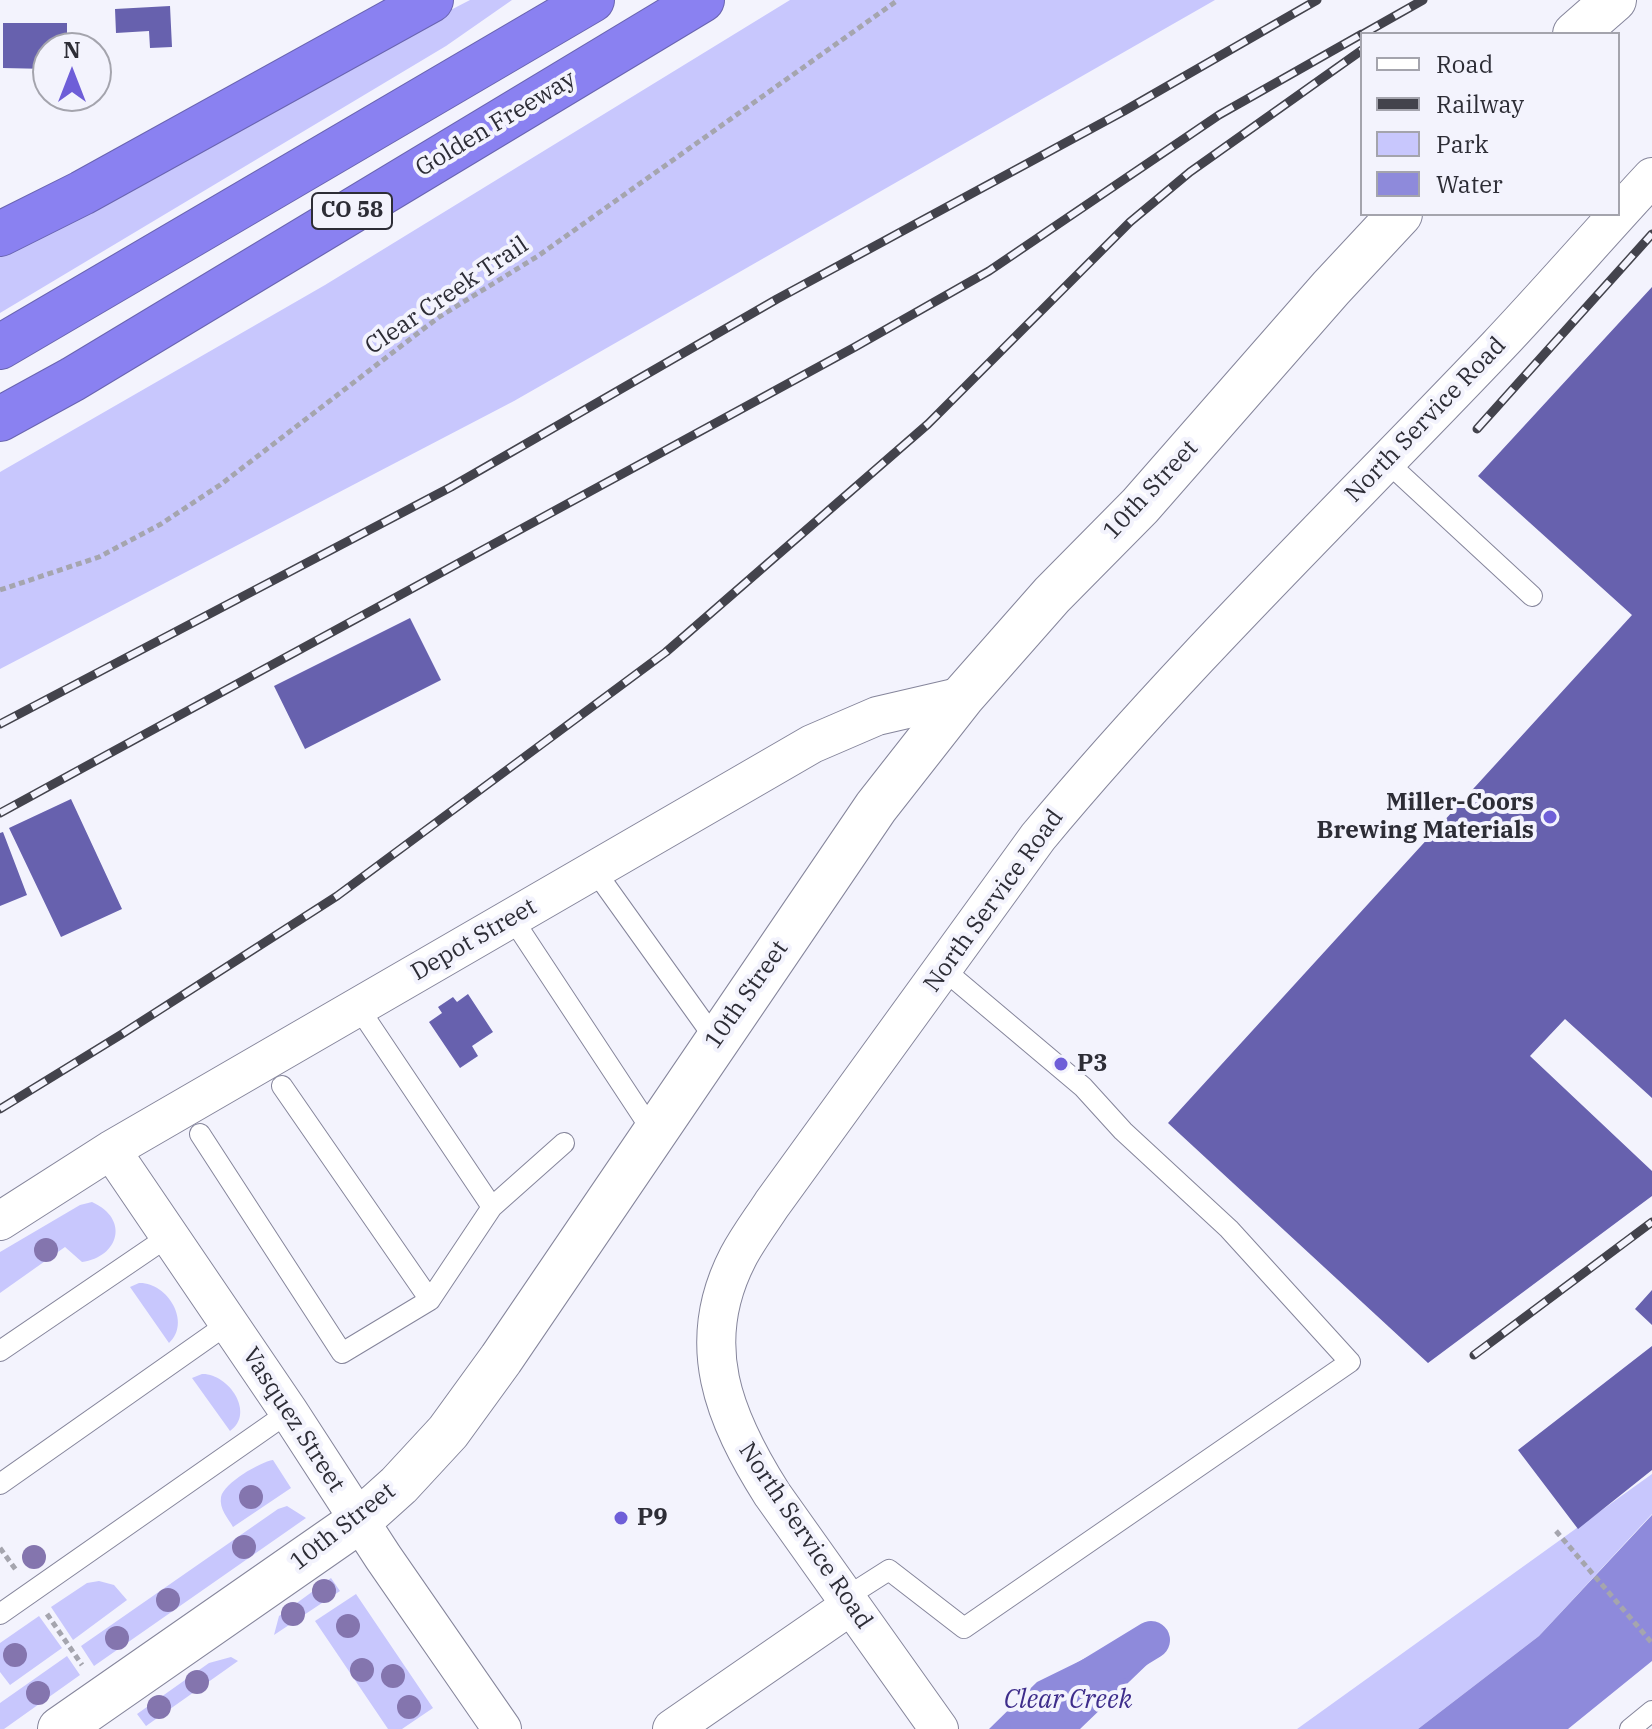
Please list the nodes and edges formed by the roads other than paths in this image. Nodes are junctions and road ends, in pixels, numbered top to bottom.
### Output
1 (431, 0) edge
2 (592, 0) edge
3 (702, 0) edge
4 (1614, 0) edge
5 (1577, 32) edge
6 (1652, 177) edge
7 (1620, 212) edge
8 (1398, 216) edge
9 (1616, 216) edge
10 (0, 234) edge
11 (0, 347) edge
12 (0, 419) edge
13 (1386, 461) junction
14 (1532, 596) dead end
15 (963, 696) junction
16 (595, 871) junction
17 (512, 918) junction
18 (943, 969) junction
19 (358, 1007) junction
20 (716, 1040) junction
21 (282, 1086) dead end
22 (653, 1132) junction
23 (200, 1134) dead end
24 (564, 1143) dead end
25 (111, 1150) junction
26 (492, 1207) junction
27 (0, 1221) edge
28 (169, 1236) junction
29 (430, 1300) junction
30 (229, 1323) junction
31 (0, 1351) edge
32 (289, 1412) junction
33 (0, 1484) edge
34 (359, 1521) junction
35 (848, 1602) junction
36 (0, 1614) edge
37 (1652, 1711) edge
38 (60, 1729) edge
39 (502, 1729) edge
40 (672, 1729) edge
41 (939, 1729) edge
42 (1630, 1729) edge

1 - 10 highway
2 - 11 highway, CO 58
3 - 12 highway, Golden Freeway / CO 58
4 - 5 street
6 - 7 street, North Service Road
8 - 15 street, 10th Street
9 - 13 street, North Service Road
13 - 14 lane
13 - 18 street, North Service Road
15 - 16 street, Depot Street
15 - 20 street, 10th Street
16 - 17 street, Depot Street
16 - 20 lane
17 - 19 street, Depot Street
17 - 22 lane
18 - 35 street, North Service Road
18 - 35 lane
19 - 25 street, Depot Street
19 - 26 lane
20 - 22 street, 10th Street
21 - 29 lane
22 - 34 street, 10th Street
23 - 29 lane
24 - 26 lane
25 - 27 street, Depot Street
25 - 28 street, Vasquez Street
26 - 29 lane
28 - 30 street, Vasquez Street
28 - 31 lane
30 - 32 street, Vasquez Street
30 - 33 lane
32 - 34 street, Vasquez Street
32 - 36 lane
34 - 38 street, 10th Street
34 - 39 street, Vasquez Street
35 - 40 street
35 - 41 street, North Service Road
37 - 42 lane

